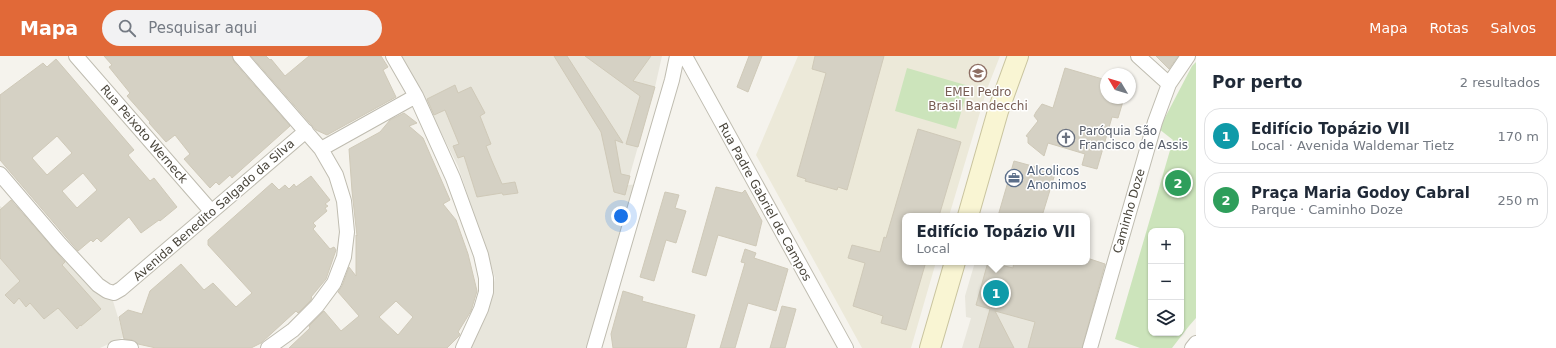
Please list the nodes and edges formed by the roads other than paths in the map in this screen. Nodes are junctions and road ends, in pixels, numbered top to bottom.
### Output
1 (76, 56) edge
2 (240, 56) edge
3 (393, 56) edge
4 (677, 56) edge
5 (685, 56) edge
6 (1018, 56) edge
7 (1138, 56) edge
8 (1188, 56) edge
9 (1169, 84) junction
10 (416, 96) junction
11 (306, 131) junction
12 (321, 150) junction
13 (0, 174) edge
14 (211, 211) junction
15 (969, 213) edge
16 (954, 265) edge
17 (1196, 344) edge
18 (115, 348) edge
19 (131, 348) edge
20 (268, 348) edge
21 (463, 348) edge
22 (595, 348) edge
23 (846, 348) edge
24 (930, 348) edge
25 (1090, 348) edge
26 (1192, 348) edge

1 - 14 street, Rua Peixoto Werneck
2 - 11 street
3 - 10 street
4 - 22 street
5 - 23 street, Rua Padre Gabriel de Campos
6 - 15 street
7 - 9 street
8 - 9 street, Caminho Doze
9 - 25 street, Caminho Doze
10 - 12 street
10 - 21 street
11 - 12 street
11 - 14 street, Avenida Benedito Salgado da Silva
12 - 20 street
13 - 14 street, Avenida Benedito Salgado da Silva
16 - 24 street
17 - 26 street
18 - 19 street

